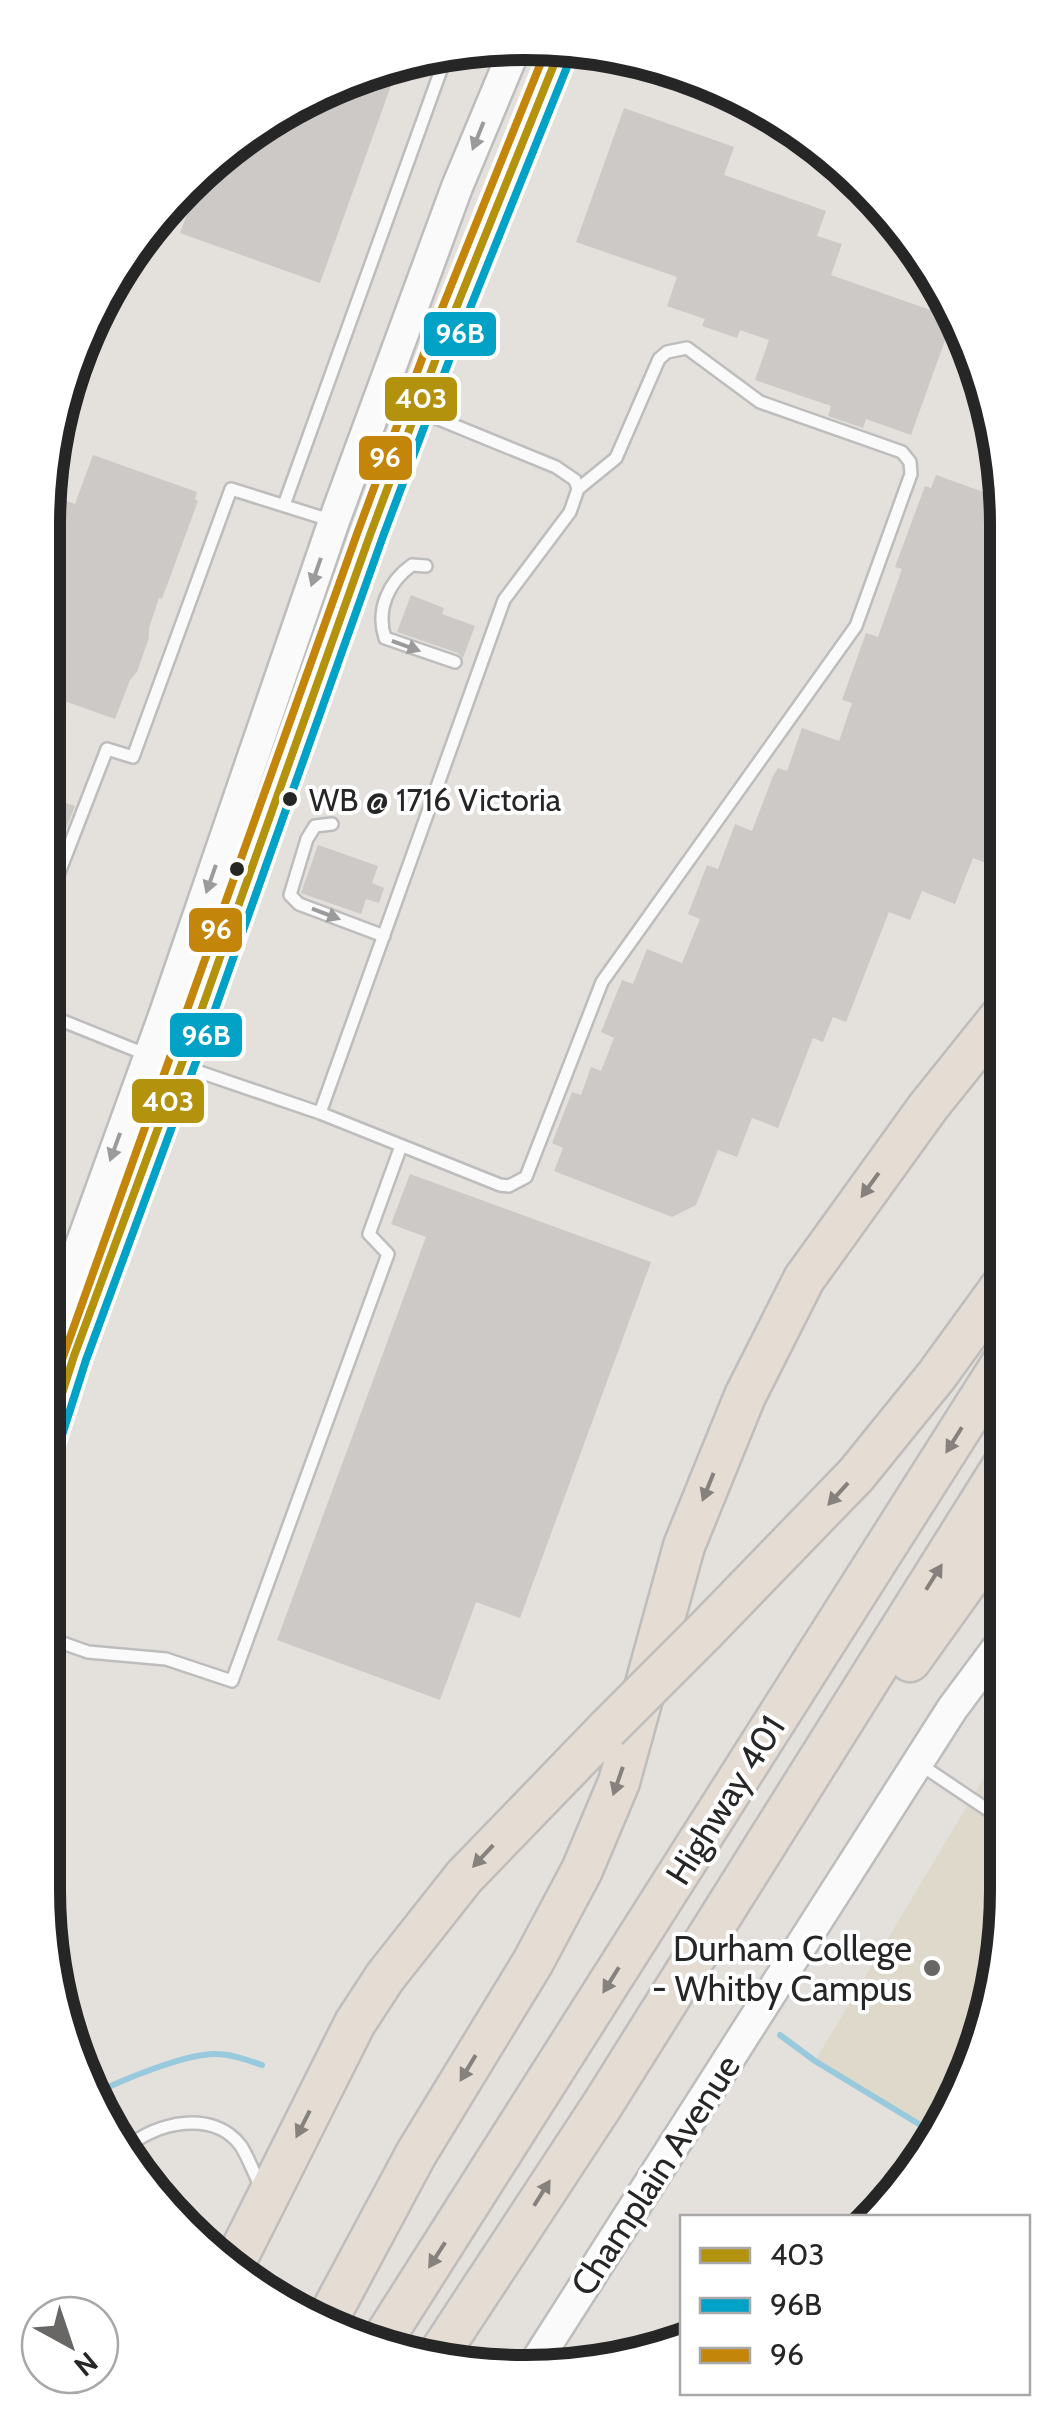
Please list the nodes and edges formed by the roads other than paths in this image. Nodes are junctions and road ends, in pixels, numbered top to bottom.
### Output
1 (510, 60) edge
2 (555, 61) edge
3 (442, 68) edge
4 (432, 254) junction
5 (417, 410) junction
6 (578, 488) junction
7 (284, 506) junction
8 (334, 521) junction
9 (426, 566) dead end
10 (455, 662) dead end
11 (332, 824) dead end
12 (60, 869) edge
13 (384, 936) junction
14 (60, 1020) edge
15 (990, 1030) edge
16 (990, 1046) edge
17 (150, 1056) junction
18 (180, 1066) junction
19 (928, 1106) junction
20 (320, 1113) junction
21 (402, 1146) junction
22 (60, 1301) edge
23 (990, 1302) edge
24 (990, 1383) edge
25 (60, 1399) edge
26 (990, 1487) edge
27 (990, 1549) edge
28 (60, 1642) edge
29 (990, 1658) edge
30 (918, 1762) junction
31 (990, 1811) edge
32 (602, 2104) junction
33 (134, 2142) edge
34 (265, 2196) junction
35 (238, 2256) edge
36 (331, 2313) edge
37 (387, 2333) edge
38 (443, 2348) edge
39 (539, 2355) edge

1 -> 4 main road
2 - 5 main road
3 - 7 lane
4 - 5 main road
4 - 8 main road
5 - 6 lane
5 - 18 main road
6 - 13 lane
6 - 21 lane
7 - 8 lane
7 - 12 lane
8 -> 17 main road
9 -> 10 lane
11 -> 13 lane
13 - 20 lane
14 - 17 lane
15 - 19 highway
16 - 19 highway
17 - 18 lane
17 -> 22 main road
18 - 20 lane
18 - 25 main road
19 -> 36 highway
20 - 21 lane
21 - 28 lane
23 -> 34 highway, bridge
24 -> 37 highway, Highway 401
32 -> 26 highway, Highway 401
27 - 32 highway
29 - 30 main road, Champlain Avenue
30 - 31 lane
30 - 39 main road, Champlain Avenue
38 -> 32 highway, Highway 401
33 - 34 lane
34 - 35 highway

